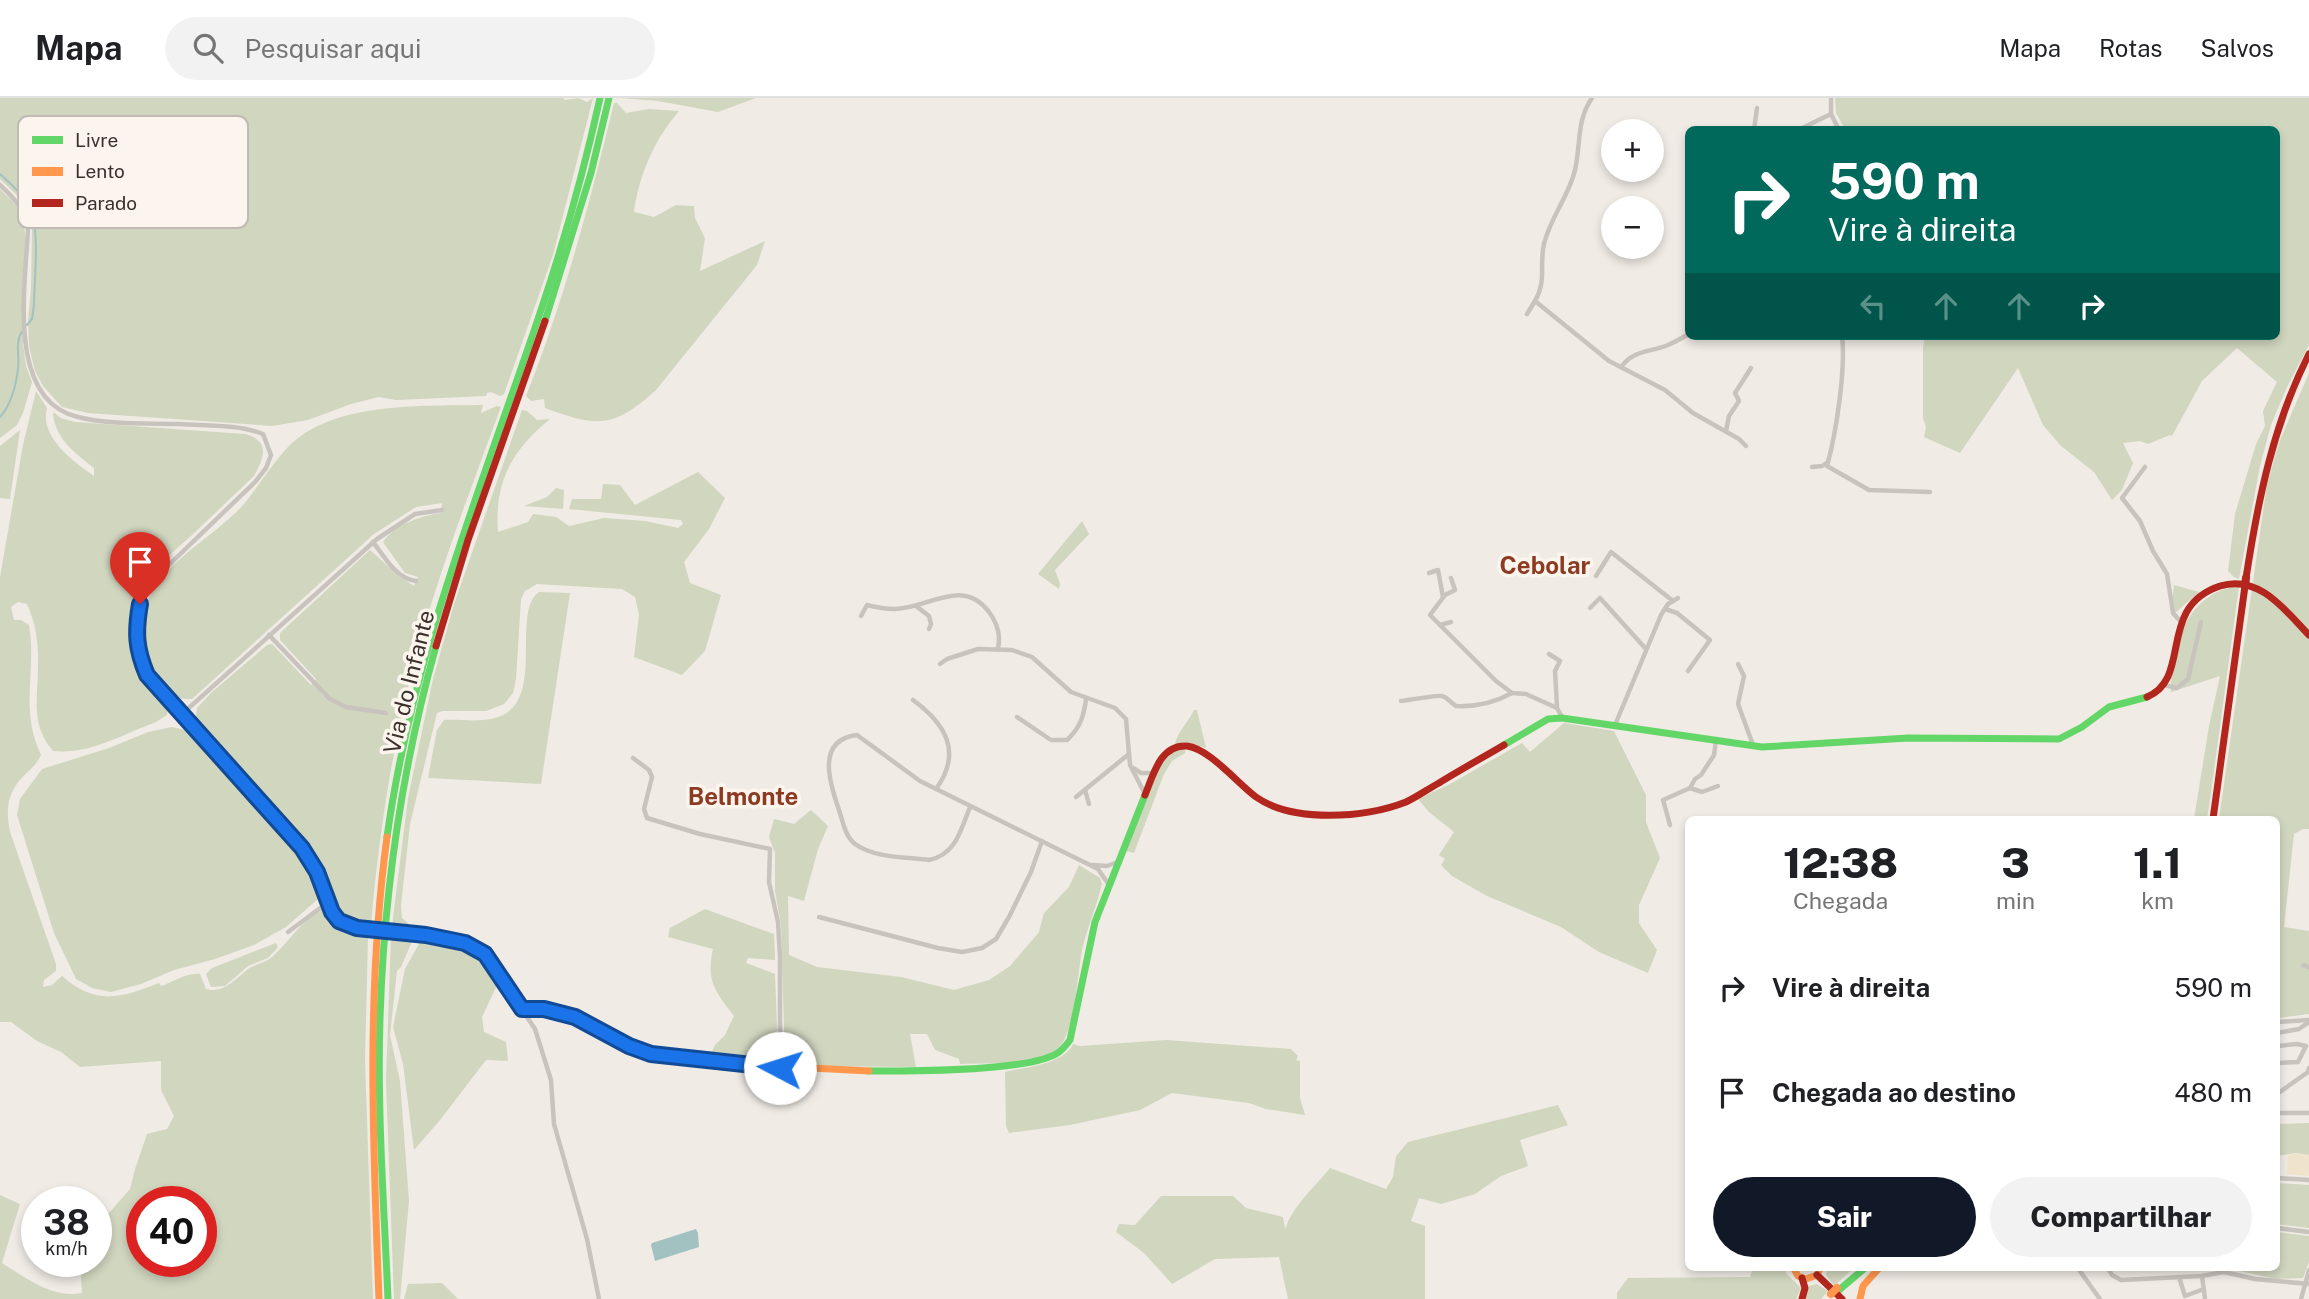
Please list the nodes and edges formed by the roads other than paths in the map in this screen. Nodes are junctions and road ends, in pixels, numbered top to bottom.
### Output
1 (600, 98) edge
2 (609, 98) edge
3 (1591, 98) edge
4 (1831, 98) edge
5 (1757, 108) dead end
6 (1831, 114) junction
7 (1755, 126) edge
8 (1805, 126) edge
9 (1837, 126) edge
10 (0, 185) edge
11 (18, 203) edge
12 (28, 228) edge
13 (1535, 301) junction
14 (1527, 314) dead end
15 (1685, 336) edge
16 (1842, 340) edge
17 (2309, 354) edge
18 (2309, 360) edge
19 (1622, 366) junction
20 (1751, 368) dead end
21 (2286, 406) junction
22 (1726, 431) junction
23 (1746, 446) dead end
24 (1828, 461) junction
25 (1812, 467) dead end
26 (2145, 467) dead end
27 (1930, 492) dead end
28 (442, 510) dead end
29 (373, 542) junction
30 (1429, 573) dead end
31 (1596, 576) dead end
32 (1451, 578) dead end
33 (416, 581) dead end
34 (1443, 598) junction
35 (915, 605) junction
36 (1590, 608) dead end
37 (1665, 609) junction
38 (861, 616) dead end
39 (2180, 621) junction
40 (1451, 622) dead end
41 (2201, 622) dead end
42 (1439, 625) junction
43 (929, 629) dead end
44 (269, 635) junction
45 (2309, 635) edge
46 (998, 648) junction
47 (1646, 649) junction
48 (1549, 654) dead end
49 (940, 664) dead end
50 (1738, 664) dead end
51 (1688, 671) dead end
52 (2163, 685) junction
53 (1513, 693) junction
54 (1086, 699) junction
55 (914, 700) dead end
56 (1401, 701) dead end
57 (1557, 708) junction
58 (386, 713) dead end
59 (181, 715) junction
60 (1017, 717) dead end
61 (1562, 718) junction
62 (1615, 725) junction
63 (1716, 740) junction
64 (1753, 746) junction
65 (1129, 753) junction
66 (633, 758) dead end
67 (1130, 765) junction
68 (1155, 772) junction
69 (1718, 786) dead end
70 (1690, 788) junction
71 (936, 789) junction
72 (1085, 790) junction
73 (1146, 795) junction
74 (1076, 797) dead end
75 (1089, 804) dead end
76 (970, 807) junction
77 (2213, 816) edge
78 (1670, 825) dead end
79 (1042, 841) junction
80 (1119, 862) junction
81 (1087, 863) junction
82 (1109, 885) junction
83 (327, 902) junction
84 (819, 917) dead end
85 (288, 932) dead end
86 (522, 1009) junction
87 (2309, 1021) edge
88 (2280, 1022) edge
89 (2280, 1032) edge
90 (2280, 1046) edge
91 (2307, 1047) edge
92 (2280, 1063) edge
93 (780, 1068) junction
94 (2309, 1068) edge
95 (2280, 1092) edge
96 (2280, 1113) edge
97 (2309, 1113) edge
98 (2280, 1178) edge
99 (2309, 1180) edge
100 (2280, 1228) edge
101 (2309, 1232) edge
102 (2309, 1270) edge
103 (1795, 1271) edge
104 (1819, 1271) edge
105 (1859, 1271) edge
106 (1877, 1271) edge
107 (2080, 1271) edge
108 (2110, 1271) edge
109 (2217, 1271) edge
110 (2229, 1271) edge
111 (2202, 1276) junction
112 (2179, 1277) junction
113 (1802, 1278) junction
114 (2307, 1284) edge
115 (2204, 1289) junction
116 (1834, 1295) edge
117 (379, 1299) edge
118 (388, 1299) edge
119 (599, 1299) edge
120 (1802, 1299) edge
121 (1860, 1299) edge
122 (2100, 1299) edge
123 (2205, 1299) edge
124 (2301, 1299) edge

1 - 117 main road, Via do Infante
2 - 118 main road, Via do Infante
3 - 13 street
4 - 6 street
5 - 7 street
6 - 8 street
6 - 9 street
10 - 11 street
12 - 59 street
13 - 14 street
13 - 19 street
15 - 19 street
16 - 24 street
17 - 21 main road
18 - 21 main road
19 - 22 street
20 - 22 street
21 - 77 main road
22 - 23 street
24 - 25 street
24 - 27 street
26 - 39 street
28 - 29 street
29 - 33 street
29 - 44 street
30 - 34 street
31 - 37 street
32 - 34 street
34 - 42 street
35 - 38 street
35 - 43 street
35 - 46 street
36 - 47 street
37 - 47 street
37 - 51 street
39 - 45 main road
39 - 52 main road
40 - 42 street
41 - 52 street
42 - 53 street
44 - 58 street
44 - 59 street
46 - 49 street
46 - 54 street
47 - 62 street
48 - 57 street
50 - 64 street
52 - 64 main road
53 - 56 street
53 - 57 street
54 - 60 street
54 - 65 street
55 - 71 street
57 - 61 street
59 - 83 street
61 - 62 main road
61 - 68 main road
62 - 63 main road
63 - 64 main road
63 - 70 street
65 - 67 street
65 - 72 street
66 - 93 street
67 - 68 street
67 - 73 street
68 - 73 main road
69 - 70 street
70 - 78 street
71 - 76 street
71 - 76 street
72 - 74 street
72 - 75 street
73 - 80 main road
76 - 79 street
79 - 81 street
79 - 84 street
80 - 81 street
80 - 82 main road
81 - 82 street
82 - 93 main road
83 - 85 street
83 - 86 street, bridge
86 - 93 main road
86 - 119 street
87 - 88 street
87 - 89 street
90 - 91 street
91 - 92 street
94 - 95 street
96 - 97 street
98 - 99 street
100 - 101 street
102 - 114 street
103 - 113 main road
104 - 113 main road
104 - 116 main road
105 - 116 main road
106 - 121 main road
107 - 122 street
108 - 112 street
109 - 111 street
110 - 114 street
111 - 112 street
111 - 115 street
112 - 115 street
113 - 120 main road
114 - 124 street
115 - 123 street

